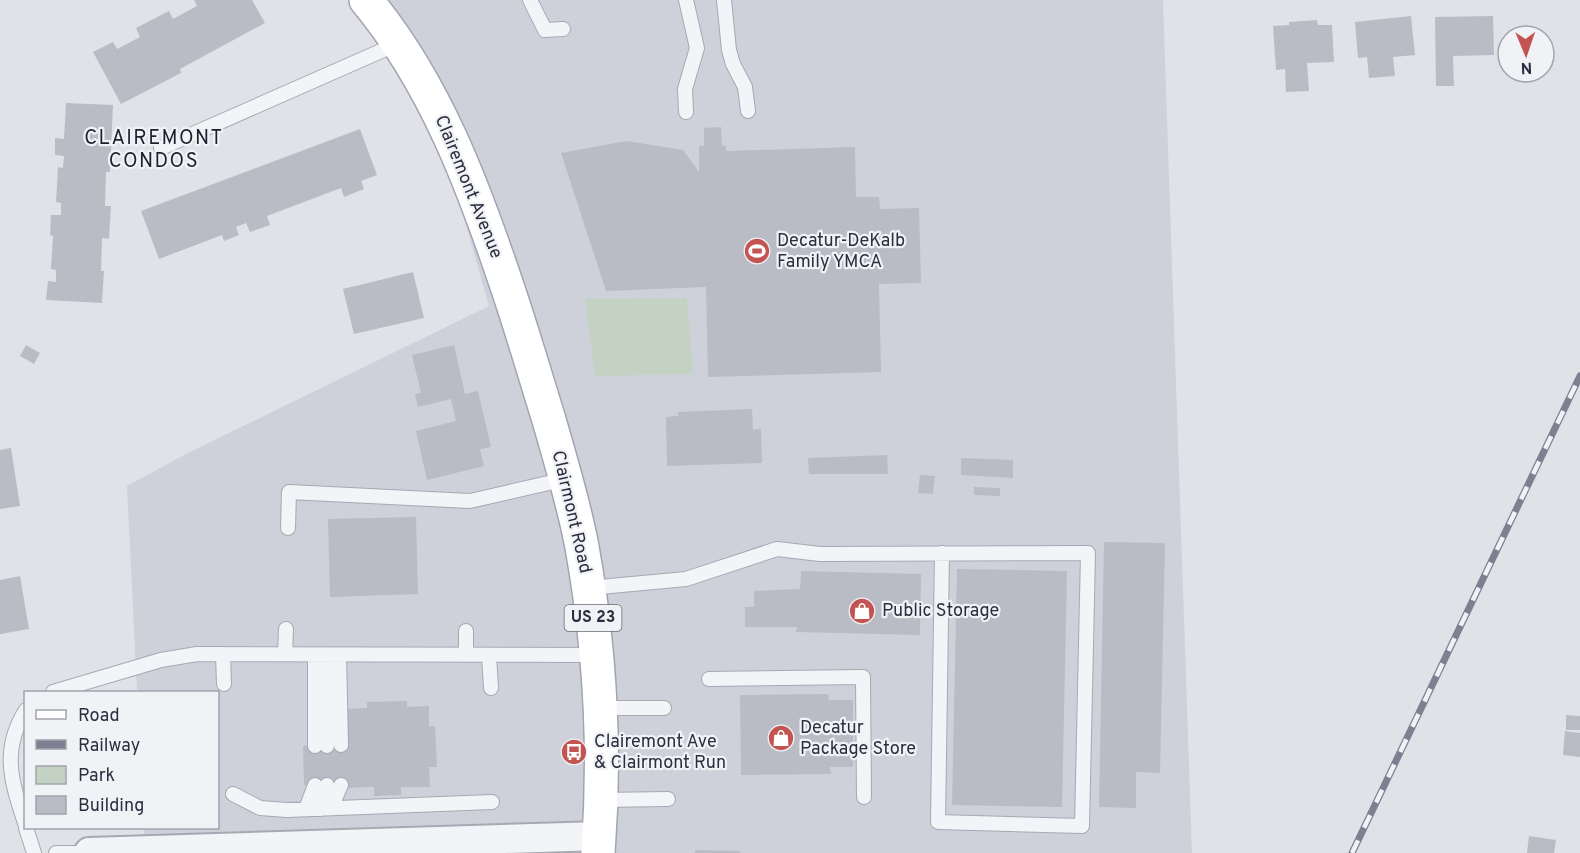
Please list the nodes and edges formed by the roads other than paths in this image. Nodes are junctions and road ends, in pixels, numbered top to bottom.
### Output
1 (366, 0) edge
2 (530, 0) edge
3 (686, 0) edge
4 (724, 0) edge
5 (563, 29) dead end
6 (399, 43) junction
7 (748, 111) dead end
8 (686, 112) dead end
9 (160, 148) dead end
10 (539, 389) joint
11 (566, 479) junction
12 (288, 528) dead end
13 (942, 553) junction
14 (589, 588) junction
15 (286, 629) dead end
16 (466, 631) dead end
17 (223, 654) junction
18 (285, 654) junction
19 (327, 655) junction
20 (466, 655) junction
21 (489, 655) junction
22 (597, 655) junction
23 (709, 679) dead end
24 (224, 684) dead end
25 (491, 688) dead end
26 (60, 691) edge
27 (601, 708) junction
28 (664, 708) dead end
29 (24, 713) edge
30 (233, 794) dead end
31 (864, 797) dead end
32 (668, 799) dead end
33 (601, 800) junction
34 (492, 802) dead end
35 (319, 809) junction
36 (24, 820) edge
37 (27, 829) edge
38 (599, 844) edge
39 (34, 853) edge
40 (56, 853) edge
41 (89, 853) edge

1 - 6 main road, Clairemont Avenue / US 23
2 - 5 lane
3 - 8 lane
4 - 7 lane
6 - 9 lane
6 - 10 main road, Clairemont Avenue / US 23
10 - 11 main road, Clairmont Road / US 23
11 - 12 lane
11 - 14 main road, Clairmont Road / US 23
13 - 13 lane
13 - 14 lane
14 - 22 main road, Clairmont Road / US 23
15 - 18 lane
16 - 20 lane
17 - 18 lane
17 - 24 lane
17 - 26 lane
18 - 19 lane
19 - 19 lane
19 - 20 lane
20 - 21 lane
21 - 22 lane
21 - 25 lane
22 - 27 main road, Clairmont Road / US 23
23 - 31 lane
27 - 28 lane
27 - 33 main road, Clairmont Road / US 23
29 - 36 lane
30 - 35 lane
32 - 33 lane
33 - 38 main road, Clairmont Road / US 23
34 - 35 lane
35 - 35 lane
37 - 39 lane
38 - 41 street
40 - 41 lane

